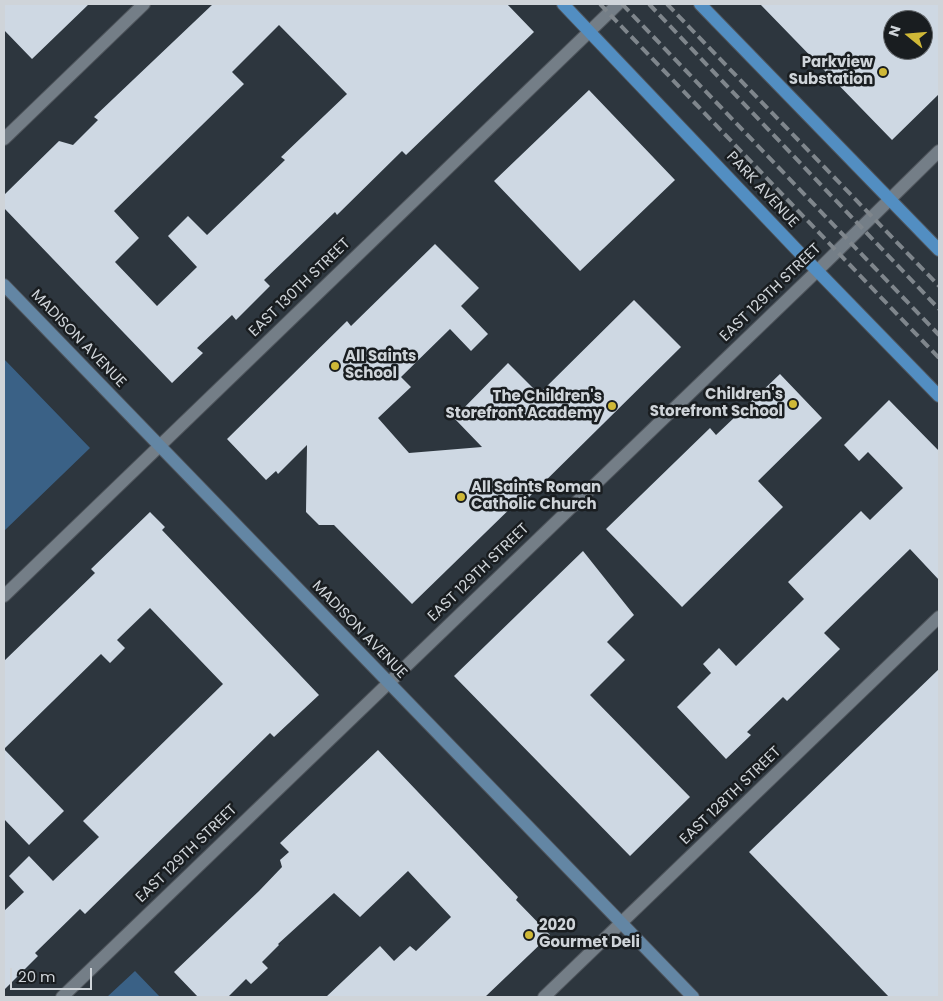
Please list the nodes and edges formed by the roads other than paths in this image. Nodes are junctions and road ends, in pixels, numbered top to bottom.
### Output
1 (144, 4) edge
2 (563, 4) edge
3 (618, 4) edge
4 (700, 4) edge
5 (589, 31) junction
6 (4, 139) edge
7 (939, 151) edge
8 (890, 199) junction
9 (939, 250) edge
10 (818, 271) junction
11 (4, 285) edge
12 (939, 396) edge
13 (159, 446) junction
14 (4, 596) edge
15 (939, 617) edge
16 (388, 684) junction
17 (621, 924) junction
18 (62, 997) edge
19 (544, 997) edge
20 (693, 997) edge

1 - 6 street
2 - 5 main road, PARK AVENUE
3 - 5 street, EAST 130TH STREET
4 - 8 main road
5 - 10 main road, PARK AVENUE
5 - 13 street, EAST 130TH STREET
7 - 8 street, EAST 129TH STREET
8 - 9 main road
8 - 10 street, EAST 129TH STREET
10 - 12 main road, PARK AVENUE
10 - 16 street, EAST 129TH STREET
11 - 13 main road, MADISON AVENUE
13 - 14 street, EAST 130TH STREET
13 - 16 main road, MADISON AVENUE
15 - 17 street, EAST 128TH STREET
16 - 17 main road, MADISON AVENUE
16 - 18 street, EAST 129TH STREET
17 - 19 street, EAST 128TH STREET
17 - 20 main road, MADISON AVENUE

